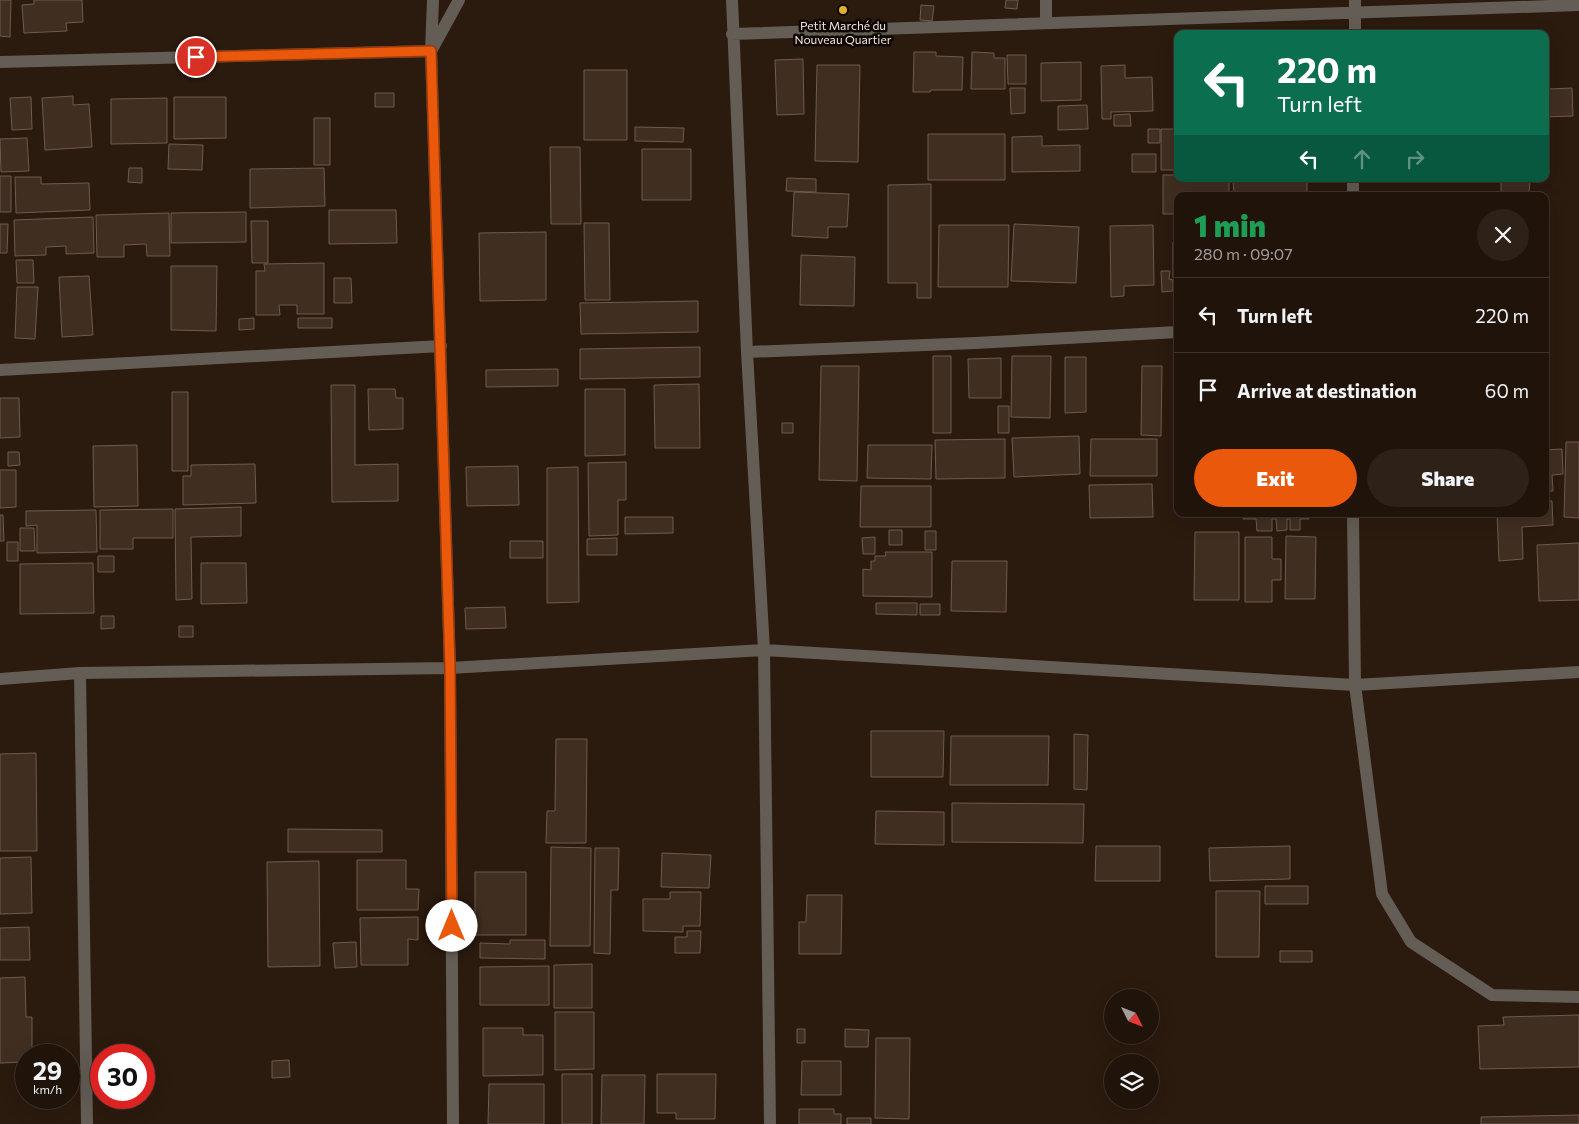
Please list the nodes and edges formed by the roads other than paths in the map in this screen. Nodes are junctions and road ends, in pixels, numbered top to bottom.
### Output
1 (433, 0) edge
2 (459, 0) edge
3 (732, 0) edge
4 (1046, 0) edge
5 (1356, 0) edge
6 (1579, 5) edge
7 (1356, 14) junction
8 (1046, 23) junction
9 (1356, 30) edge
10 (732, 34) junction
11 (431, 51) junction
12 (0, 62) edge
13 (1174, 332) edge
14 (441, 346) junction
15 (747, 352) junction
16 (0, 370) edge
17 (1353, 517) edge
18 (764, 650) junction
19 (450, 668) junction
20 (1579, 672) edge
21 (80, 673) junction
22 (0, 679) edge
23 (1355, 685) junction
24 (1579, 997) edge
25 (88, 1124) edge
26 (454, 1124) edge
27 (770, 1124) edge

1 - 11 street
2 - 11 street
3 - 10 street
4 - 8 street
5 - 7 street
6 - 7 street
7 - 8 street
7 - 9 street
8 - 10 street
10 - 15 street
11 - 12 street
11 - 14 street
13 - 15 street
14 - 16 street
14 - 19 street
15 - 18 street
17 - 23 street
18 - 19 street
18 - 23 street
18 - 27 street
19 - 21 street
19 - 26 street
20 - 23 street
21 - 22 street
21 - 25 street
23 - 24 street

